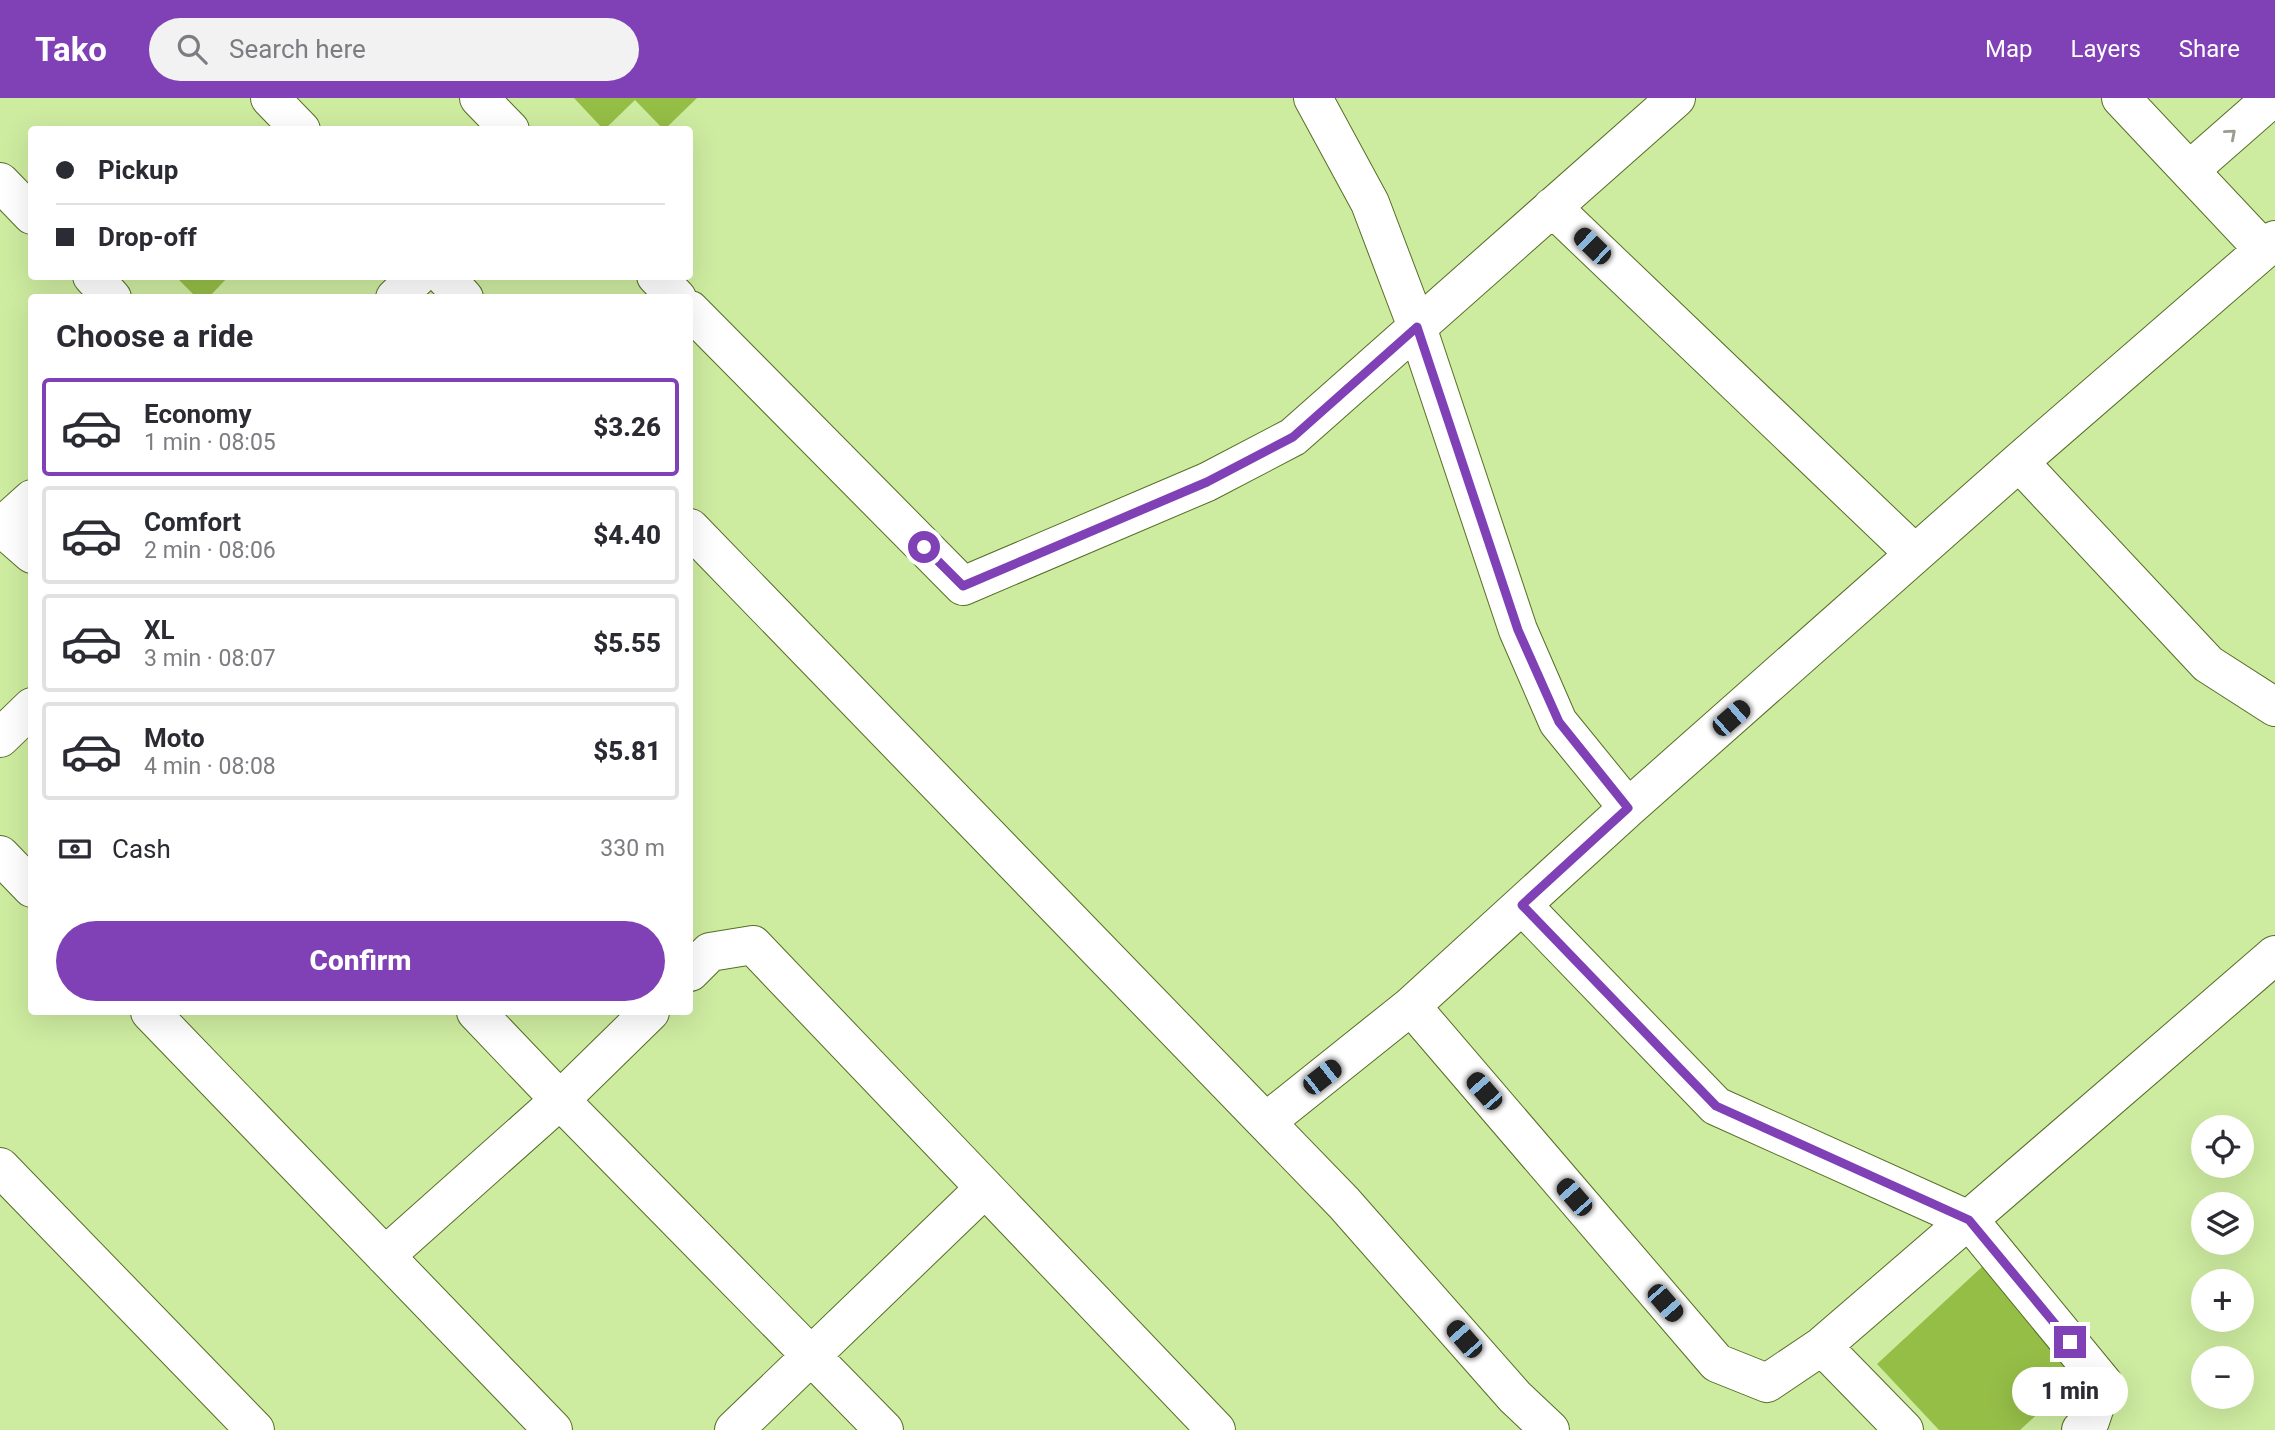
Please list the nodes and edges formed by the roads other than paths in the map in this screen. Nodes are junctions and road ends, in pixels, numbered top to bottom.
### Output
1 (270, 98) edge
2 (479, 98) edge
3 (1313, 98) edge
4 (1676, 98) edge
5 (2121, 98) edge
6 (2272, 98) edge
7 (297, 126) edge
8 (506, 126) edge
9 (2189, 170) junction
10 (0, 182) edge
11 (1552, 207) junction
12 (28, 211) edge
13 (2269, 245) edge
14 (96, 280) edge
15 (414, 280) edge
16 (448, 280) edge
17 (660, 280) edge
18 (108, 294) edge
19 (400, 294) edge
20 (460, 294) edge
21 (673, 294) edge
22 (693, 313) edge
23 (1417, 327) junction
24 (2019, 462) junction
25 (28, 502) edge
26 (1, 526) edge
27 (694, 538) edge
28 (28, 550) edge
29 (1915, 554) junction
30 (2275, 707) edge
31 (28, 711) edge
32 (0, 738) edge
33 (1628, 808) junction
34 (0, 855) edge
35 (28, 884) edge
36 (1522, 905) junction
37 (2275, 955) edge
38 (693, 969) edge
39 (1411, 1006) junction
40 (153, 1015) edge
41 (479, 1015) edge
42 (634, 1018) edge
43 (560, 1100) junction
44 (1266, 1122) junction
45 (0, 1167) edge
46 (985, 1188) junction
47 (1969, 1220) junction
48 (385, 1256) junction
49 (1822, 1346) junction
50 (811, 1356) junction
51 (255, 1430) edge
52 (552, 1430) edge
53 (734, 1430) edge
54 (884, 1430) edge
55 (1216, 1430) edge
56 (1550, 1430) edge
57 (1904, 1430) edge
58 (2081, 1430) edge

1 - 7 street
2 - 8 street
3 - 23 street
4 - 11 street
5 - 9 street
9 -> 6 street
9 - 13 street
10 - 12 street
11 - 23 street
11 - 29 street
13 - 24 street
14 - 18 street
15 - 19 street
16 - 20 street
17 - 21 street
22 - 23 street
23 - 33 street
24 - 29 street
24 - 30 street
25 - 26 street
26 - 28 street
27 - 44 street
29 - 33 street
31 - 32 street
33 - 36 street
34 - 35 street
36 - 39 street
36 - 47 street
37 - 47 street
38 - 46 street
39 - 44 street
39 - 49 street
40 - 48 street
41 - 43 street
42 - 43 street
43 - 48 street
43 - 50 street
44 - 56 street
45 - 51 street
46 - 50 street
46 - 55 street
47 - 49 street
47 - 58 street
48 - 52 street
49 - 57 street
50 - 53 street
50 - 54 street

